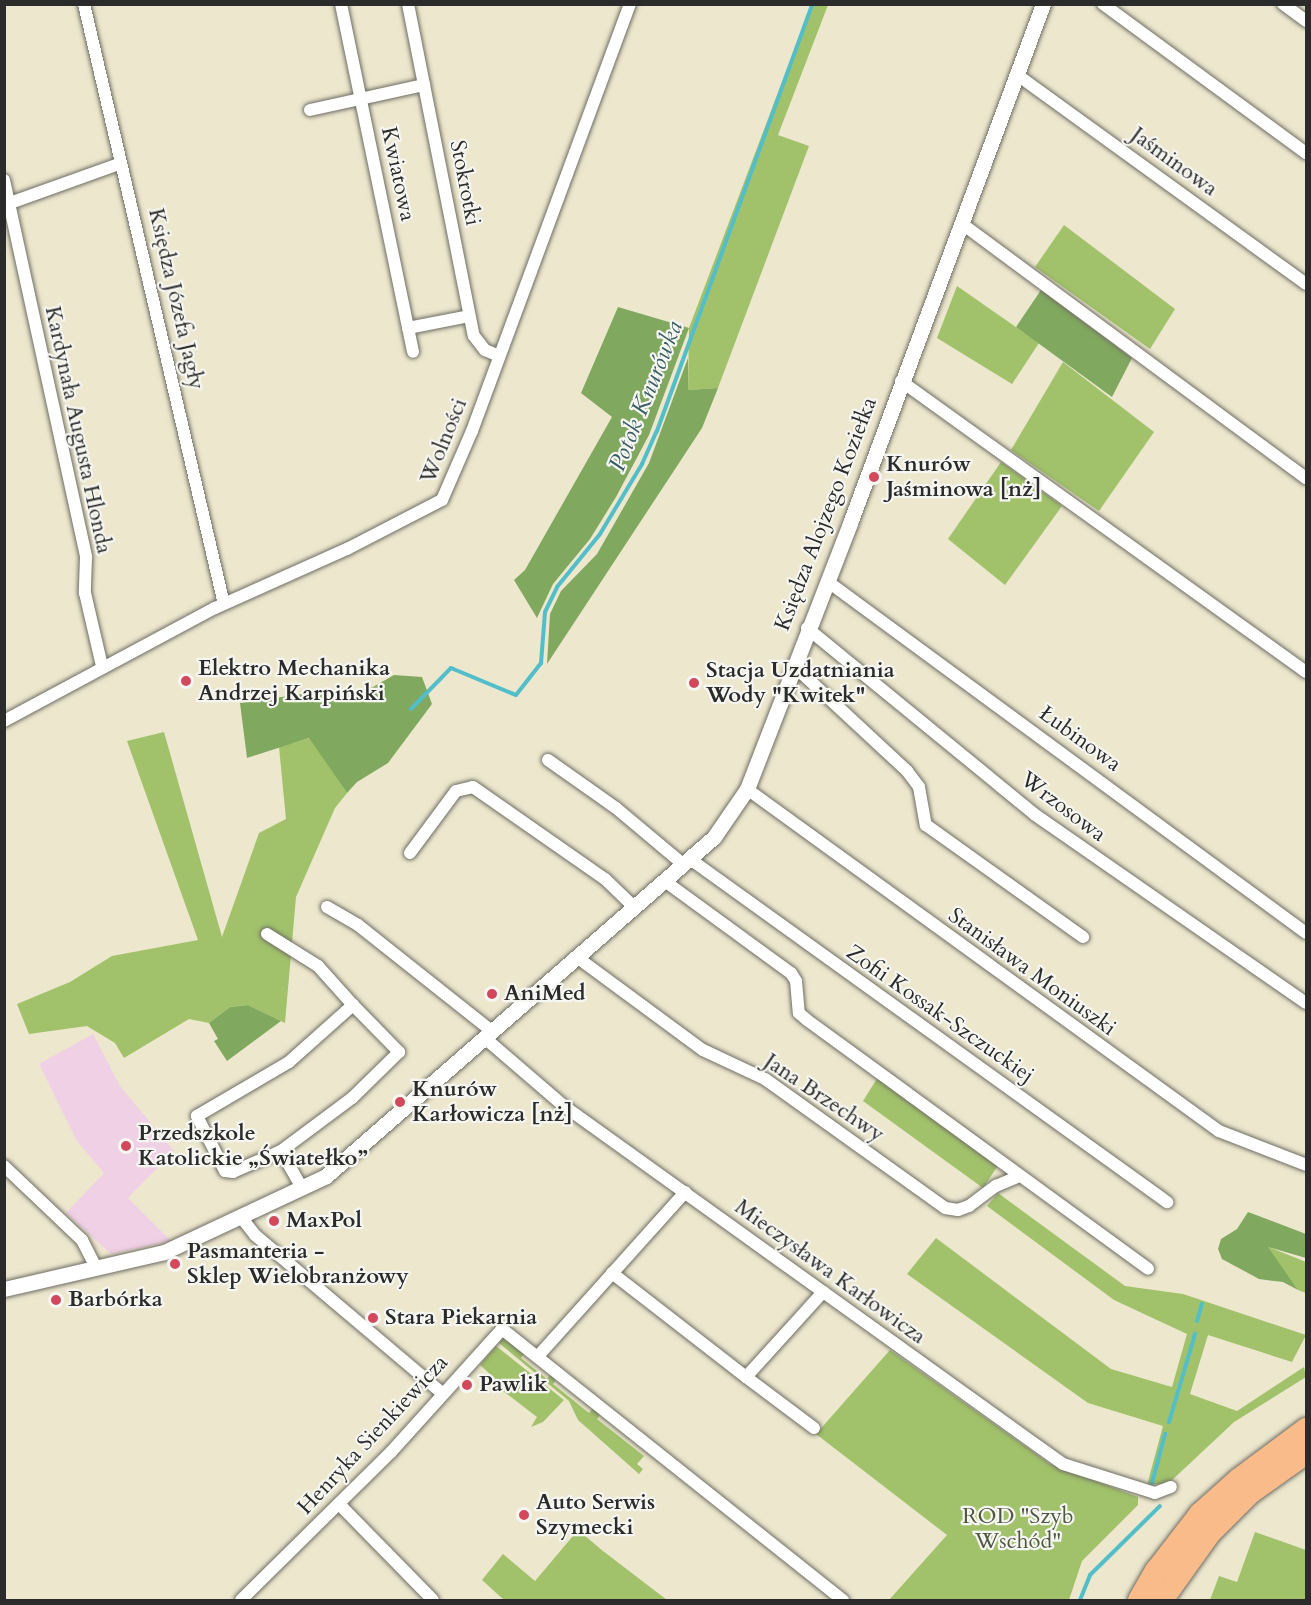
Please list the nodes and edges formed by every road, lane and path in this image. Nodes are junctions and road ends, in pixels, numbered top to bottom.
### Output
1 (84, 4) edge
2 (341, 4) edge
3 (408, 4) edge
4 (630, 4) edge
5 (1043, 4) edge
6 (1103, 4) edge
7 (1283, 4) edge
8 (1306, 21) edge
9 (1016, 74) junction
10 (424, 85) junction
11 (361, 99) junction
12 (310, 110) dead end
13 (1306, 153) edge
14 (119, 164) junction
15 (4, 180) edge
16 (10, 203) junction
17 (961, 223) junction
18 (1306, 284) edge
19 (469, 316) junction
20 (408, 328) junction
21 (413, 352) dead end
22 (499, 356) junction
23 (901, 381) junction
24 (1306, 478) edge
25 (827, 581) junction
26 (224, 604) junction
27 (807, 628) junction
28 (793, 665) junction
29 (102, 666) junction
30 (1306, 672) edge
31 (4, 721) edge
32 (548, 760) dead end
33 (747, 789) junction
34 (410, 853) dead end
35 (687, 862) junction
36 (666, 882) junction
37 (327, 907) dead end
38 (635, 908) junction
39 (1306, 933) edge
40 (267, 934) dead end
41 (1083, 937) dead end
42 (578, 958) junction
43 (1306, 1003) edge
44 (353, 1005) junction
45 (490, 1036) junction
46 (281, 1151) junction
47 (1306, 1165) edge
48 (4, 1166) edge
49 (1019, 1176) junction
50 (302, 1188) junction
51 (685, 1192) junction
52 (1167, 1202) dead end
53 (241, 1217) junction
54 (96, 1268) junction
55 (1148, 1269) dead end
56 (612, 1274) junction
57 (4, 1289) edge
58 (823, 1292) junction
59 (538, 1355) junction
60 (746, 1377) junction
61 (443, 1394) junction
62 (814, 1428) dead end
63 (1306, 1429) edge
64 (1306, 1453) edge
65 (1171, 1487) dead end
66 (339, 1504) junction
67 (242, 1600) edge
68 (433, 1600) edge
69 (843, 1600) edge
70 (1139, 1600) edge
71 (1162, 1600) edge

1 - 14 street, Księdza Józefa Jagły
2 - 11 street, Kwiatowa
3 - 10 street, Stokrotki
4 - 22 street, Wolności
5 - 9 street, Księdza Alojzego Koziełka
6 - 13 street
7 - 8 street
9 - 17 street, Księdza Alojzego Koziełka
9 - 18 street, Jaśminowa
10 - 11 street
10 - 19 street, Stokrotki
11 - 12 street
11 - 20 street, Kwiatowa
14 - 16 street
14 - 26 street, Księdza Józefa Jagły
15 - 16 street, Kardynała Augusta Hlonda
16 - 29 street, Kardynała Augusta Hlonda
17 - 23 street, Księdza Alojzego Koziełka
17 - 24 street
19 - 20 street
19 - 22 street, Stokrotki
20 - 21 street, Kwiatowa
22 - 26 street, Wolności
23 - 25 street, Księdza Alojzego Koziełka
23 - 30 street
25 - 27 street, Księdza Alojzego Koziełka
25 - 39 street, Łubinowa
26 - 29 street, Wolności
27 - 28 street, Księdza Alojzego Koziełka
27 - 43 street, Wrzosowa
28 - 33 street, Księdza Alojzego Koziełka
28 - 41 street
29 - 31 street, Wolności
32 - 35 street, Zofii Kossak-Szczuckiej
33 - 35 street, Księdza Alojzego Koziełka
33 - 47 street, Stanisława Moniuszki
34 - 38 street
35 - 36 street, Księdza Alojzego Koziełka
35 - 52 street, Zofii Kossak-Szczuckiej
36 - 38 street, Księdza Alojzego Koziełka
36 - 49 street
37 - 45 street, Mieczysława Karłowicza
38 - 42 street, Księdza Alojzego Koziełka
40 - 44 street
42 - 45 street, Księdza Alojzego Koziełka
42 - 49 street, Jana Brzechwy
44 - 46 street
44 - 46 street
45 - 50 street, Księdza Alojzego Koziełka
45 - 51 street, Mieczysława Karłowicza
46 - 50 street
48 - 54 street
49 - 55 street
50 - 53 street, Księdza Alojzego Koziełka
51 - 56 street
51 - 58 street, Mieczysława Karłowicza
53 - 54 street, Księdza Alojzego Koziełka
53 - 61 street
54 - 57 street, Księdza Alojzego Koziełka
56 - 59 street
56 - 60 street
58 - 60 street
58 - 65 street, Mieczysława Karłowicza
59 - 61 street, Henryka Sienkiewicza
59 - 69 street, Henryka Sienkiewicza
60 - 62 street
61 - 66 street, Henryka Sienkiewicza
63 - 70 highway
64 - 71 highway
66 - 67 street, Henryka Sienkiewicza
66 - 68 street

